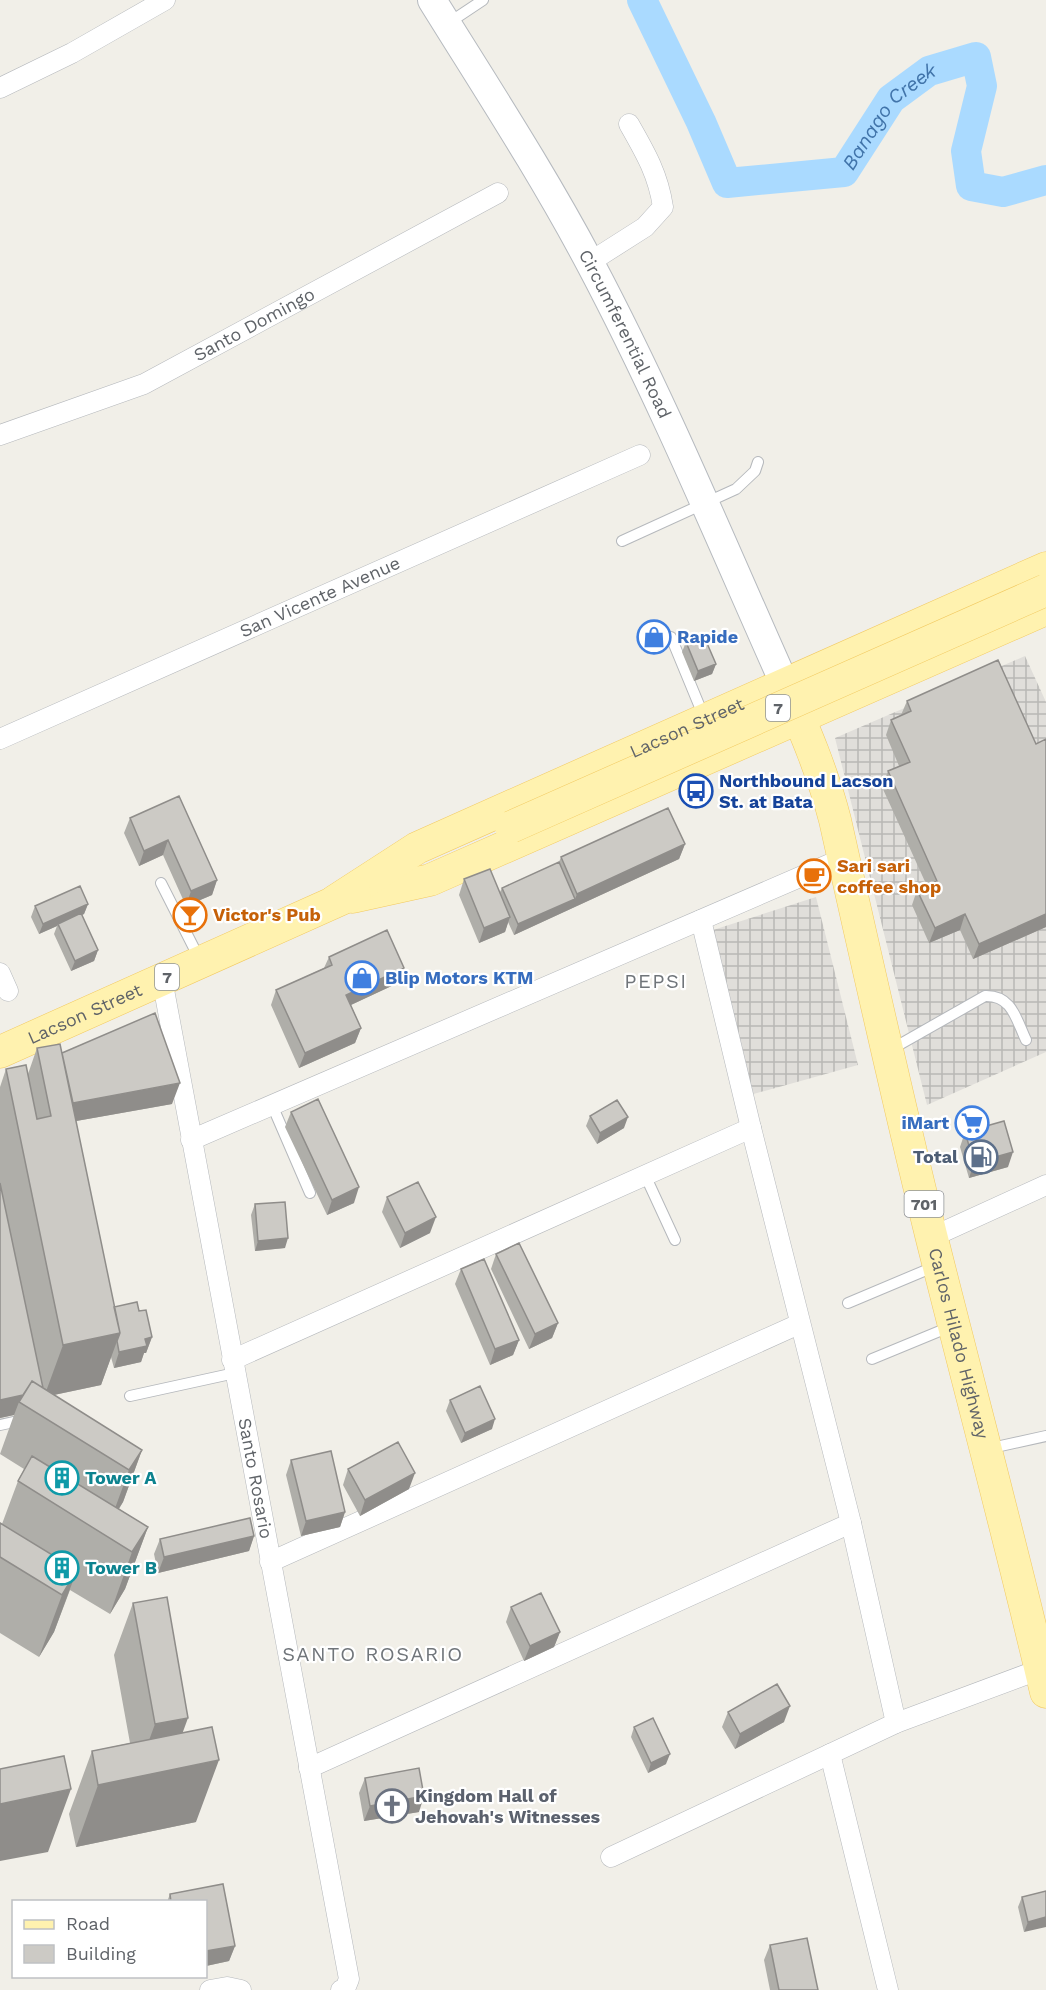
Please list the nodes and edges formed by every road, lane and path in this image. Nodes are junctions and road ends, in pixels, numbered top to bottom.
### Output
1 (165, 0) edge
2 (432, 0) edge
3 (483, 0) edge
4 (447, 24) junction
5 (0, 88) edge
6 (629, 124) dead end
7 (498, 193) dead end
8 (590, 262) junction
9 (0, 435) edge
10 (640, 455) dead end
11 (758, 462) dead end
12 (705, 505) junction
13 (622, 541) dead end
14 (1046, 568) edge
15 (1046, 590) edge
16 (1046, 609) edge
17 (671, 637) dead end
18 (785, 685) junction
19 (799, 717) junction
20 (705, 720) junction
21 (0, 739) edge
22 (844, 858) junction
23 (161, 883) dead end
24 (335, 901) junction
25 (701, 920) junction
26 (201, 962) junction
27 (0, 973) edge
28 (162, 979) junction
29 (8, 991) dead end
30 (1026, 1040) dead end
31 (16, 1049) edge
32 (887, 1052) junction
33 (272, 1105) junction
34 (751, 1128) junction
35 (191, 1140) junction
36 (645, 1175) junction
37 (1046, 1185) edge
38 (310, 1192) dead end
39 (675, 1240) dead end
40 (936, 1251) junction
41 (849, 1303) dead end
42 (799, 1324) junction
43 (955, 1325) junction
44 (872, 1359) dead end
45 (233, 1366) junction
46 (130, 1396) dead end
47 (29, 1418) edge
48 (0, 1425) edge
49 (1046, 1436) edge
50 (987, 1449) junction
51 (851, 1523) junction
52 (270, 1562) junction
53 (1043, 1680) edge
54 (896, 1723) junction
55 (831, 1754) junction
56 (309, 1768) junction
57 (611, 1857) dead end
58 (345, 1984) edge
59 (210, 1990) edge
60 (241, 1990) edge
61 (888, 1990) edge

1 - 5 street
2 - 4 main road, Circumferential Road
3 - 4 lane
4 - 8 main road, Circumferential Road
6 - 8 street
7 - 9 street, Santo Domingo
8 - 12 main road, Circumferential Road
10 - 21 street, San Vicente Avenue
11 - 12 lane
12 - 13 lane
12 - 18 main road, Circumferential Road
14 - 18 main road, Lacson Street / 7
15 - 24 main road, Lacson Street / 7, bridge
16 - 19 main road, Lacson Street / 7
17 - 20 lane
18 - 19 main road, Carlos Hilado Highway
18 - 20 main road, Lacson Street / 7
19 - 22 main road, Carlos Hilado Highway / 701
19 - 24 main road, Lacson Street / 7
20 - 24 main road, Lacson Street / 7
22 - 25 street
22 - 32 main road, Carlos Hilado Highway / 701
23 - 26 lane
24 - 26 main road, Lacson Street / 7
25 - 33 street
25 - 34 street
26 - 28 main road, Lacson Street / 7
27 - 29 street
28 - 31 main road, Lacson Street / 7
28 - 35 street, Santo Rosario
30 - 32 lane
32 - 40 main road, Carlos Hilado Highway / 701
33 - 35 street
33 - 38 lane
34 - 36 street
34 - 42 street
35 - 45 street, Santo Rosario
36 - 39 lane
36 - 45 street
37 - 40 street
40 - 41 lane
40 - 43 main road, Carlos Hilado Highway / 701
42 - 51 street
42 - 52 street
43 - 44 lane
43 - 50 main road, Carlos Hilado Highway / 701
45 - 46 lane
45 - 52 street, Santo Rosario
47 - 48 lane
49 - 50 lane
50 - 53 main road, Carlos Hilado Highway / 701
51 - 54 street
51 - 56 street
52 - 56 street, Santo Rosario
53 - 54 street
54 - 55 street
55 - 57 street
55 - 61 street
56 - 58 street, Santo Rosario
59 - 60 street

